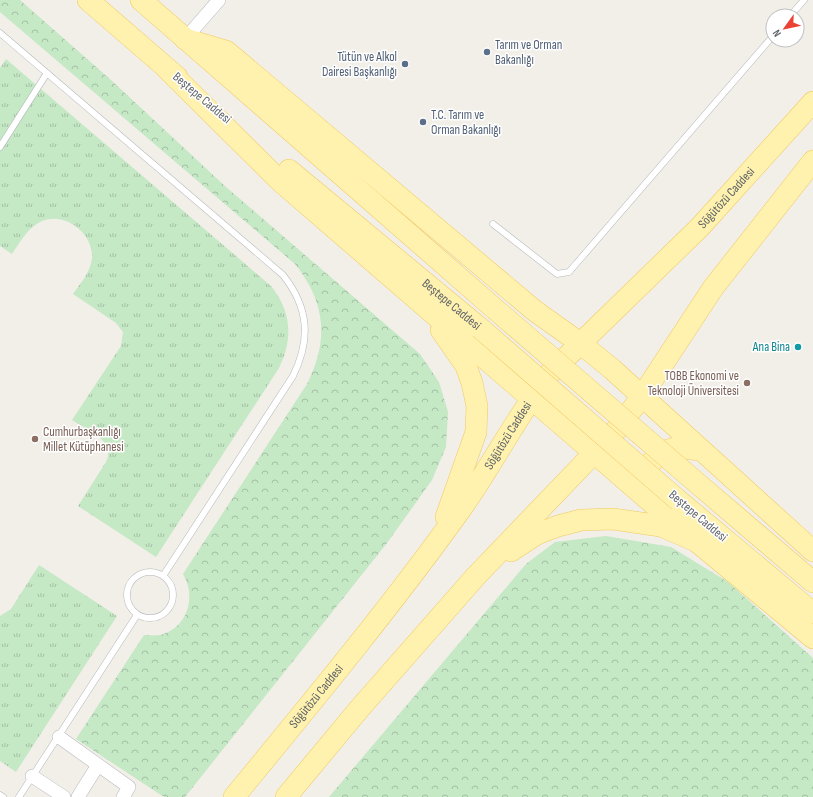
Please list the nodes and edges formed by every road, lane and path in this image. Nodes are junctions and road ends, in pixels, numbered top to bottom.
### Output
1 (88, 0) edge
2 (141, 0) edge
3 (219, 0) edge
4 (804, 0) edge
5 (797, 8) edge
6 (1, 36) edge
7 (185, 39) junction
8 (765, 45) edge
9 (166, 69) junction
10 (47, 74) junction
11 (813, 102) edge
12 (0, 146) edge
13 (813, 161) edge
14 (493, 224) dead end
15 (424, 305) junction
16 (535, 311) junction
17 (580, 343) junction
18 (491, 363) junction
19 (642, 396) junction
20 (530, 399) junction
21 (700, 450) junction
22 (593, 453) junction
23 (652, 503) junction
24 (437, 541) junction
25 (696, 541) junction
26 (813, 551) edge
27 (163, 576) junction
28 (476, 576) junction
29 (813, 582) edge
30 (813, 612) edge
31 (137, 615) junction
32 (813, 638) edge
33 (59, 737) junction
34 (98, 765) junction
35 (32, 776) junction
36 (0, 795) edge
37 (3, 797) edge
38 (19, 797) edge
39 (64, 797) edge
40 (78, 797) edge
41 (123, 797) edge
42 (234, 797) edge
43 (286, 797) edge

1 - 9 main road, Beştepe Caddesi
2 - 7 main road, Beştepe Caddesi
3 - 7 street
4 - 5 lane
6 - 10 lane
7 - 16 main road
7 - 29 main road, Beştepe Caddesi, bridge
8 - 14 lane
9 - 15 main road
9 - 30 main road, Beştepe Caddesi, bridge
10 - 12 lane
10 - 27 lane
11 - 17 main road, Söğütözü Caddesi
13 - 19 main road
15 - 18 main road
15 - 24 main road
16 - 17 main road
16 - 18 main road
17 - 19 main road
17 - 20 main road, Söğütözü Caddesi
18 - 20 main road
19 - 21 main road
19 - 22 main road
20 - 22 main road
20 - 24 main road, Söğütözü Caddesi
21 - 23 main road
21 - 26 main road
22 - 23 main road
22 - 28 main road
23 - 25 main road
24 - 42 main road, Söğütözü Caddesi
25 - 28 main road
25 - 32 main road
27 - 31 lane
27 - 31 lane
28 - 43 main road
31 - 33 lane
33 - 34 street
33 - 35 lane
34 - 40 street
34 - 41 street
35 - 38 lane
35 - 39 street
36 - 37 lane

